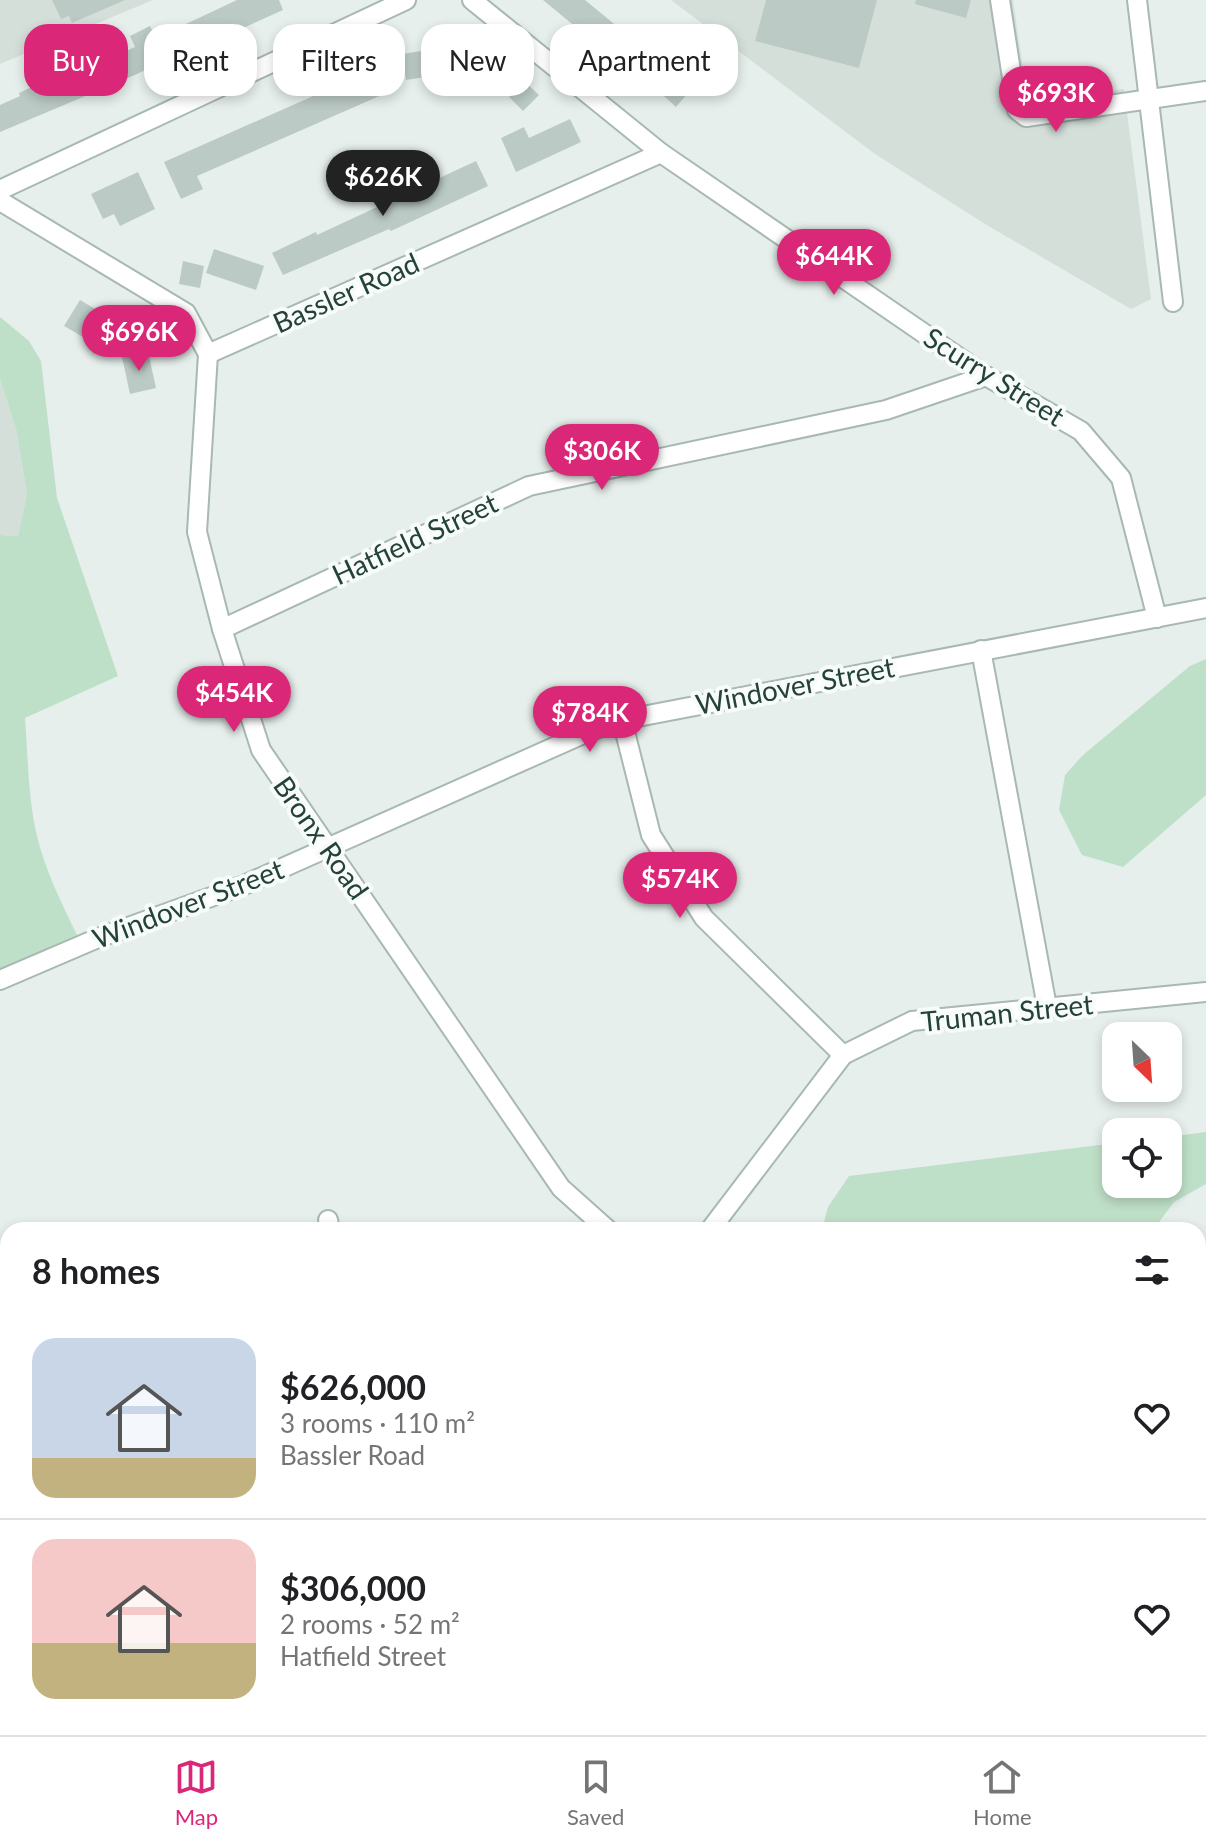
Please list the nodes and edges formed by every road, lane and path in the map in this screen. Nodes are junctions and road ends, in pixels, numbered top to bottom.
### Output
1 (406, 0) edge
2 (472, 0) edge
3 (1000, 0) edge
4 (1137, 0) edge
5 (1206, 91) edge
6 (1150, 99) junction
7 (661, 153) junction
8 (0, 190) edge
9 (0, 201) edge
10 (1173, 302) dead end
11 (208, 354) junction
12 (986, 376) junction
13 (1206, 608) edge
14 (1157, 618) junction
15 (222, 629) junction
16 (981, 650) junction
17 (622, 720) junction
18 (328, 847) junction
19 (0, 980) edge
20 (1206, 992) edge
21 (1047, 1007) junction
22 (843, 1055) junction
23 (599, 1222) edge
24 (716, 1222) edge

1 - 8 street
2 - 7 street, Scurry Street
3 - 6 street
4 - 6 street
5 - 6 street
6 - 10 street
7 - 11 street, Bassler Road
7 - 12 street, Scurry Street
9 - 11 street
11 - 15 street, Bronx Road
12 - 14 street, Scurry Street
12 - 15 street, Hatfield Street
13 - 14 street, Windover Street
14 - 16 street, Windover Street
15 - 18 street, Bronx Road
16 - 17 street, Windover Street
16 - 21 street
17 - 18 street, Windover Street
17 - 22 street
18 - 19 street, Windover Street
18 - 23 street, Bronx Road
20 - 21 street, Truman Street
21 - 22 street, Truman Street
22 - 24 street, Truman Street

